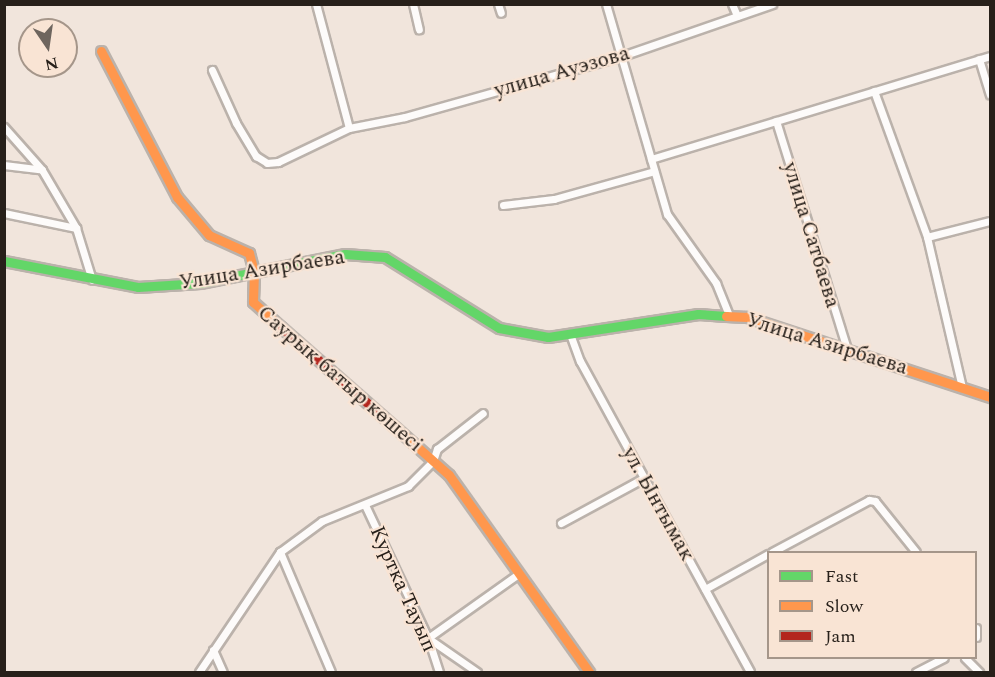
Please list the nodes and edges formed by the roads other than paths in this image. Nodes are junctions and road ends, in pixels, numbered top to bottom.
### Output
1 (316, 4) edge
2 (413, 4) edge
3 (498, 4) edge
4 (606, 4) edge
5 (732, 4) edge
6 (772, 4) edge
7 (501, 13) dead end
8 (737, 16) junction
9 (419, 29) dead end
10 (101, 51) dead end
11 (622, 56) junction
12 (990, 56) edge
13 (979, 59) junction
14 (212, 70) dead end
15 (873, 91) junction
16 (990, 94) edge
17 (776, 121) junction
18 (4, 127) edge
19 (349, 128) junction
20 (651, 159) junction
21 (4, 165) edge
22 (42, 170) junction
23 (654, 171) junction
24 (503, 205) dead end
25 (4, 213) edge
26 (990, 221) edge
27 (76, 228) junction
28 (927, 237) junction
29 (4, 261) edge
30 (254, 272) junction
31 (92, 280) junction
32 (729, 316) junction
33 (570, 334) junction
34 (847, 349) junction
35 (963, 387) junction
36 (990, 396) edge
37 (483, 413) dead end
38 (433, 461) junction
39 (644, 478) junction
40 (364, 506) junction
41 (561, 523) dead end
42 (774, 551) edge
43 (915, 551) edge
44 (279, 552) junction
45 (767, 555) edge
46 (518, 574) junction
47 (705, 589) junction
48 (428, 639) junction
49 (213, 650) junction
50 (940, 659) edge
51 (967, 659) edge
52 (199, 672) edge
53 (223, 672) edge
54 (331, 672) edge
55 (439, 672) edge
56 (477, 672) edge
57 (589, 672) edge
58 (750, 672) edge
59 (916, 672) edge
60 (979, 672) edge

1 - 19 street
2 - 9 street
3 - 7 street
4 - 11 street
5 - 8 street
6 - 8 street, улица Ауэзова
8 - 11 street, улица Ауэзова
10 - 30 main road
11 - 19 street, улица Ауэзова
11 - 20 street
12 - 13 street
13 - 15 street
13 - 16 street
14 - 19 street, улица Ауэзова
15 - 17 street
15 - 28 street
17 - 20 street
17 - 34 street, улица Сатбаева
18 - 22 street
20 - 23 street
21 - 22 street
22 - 27 street
23 - 24 street
23 - 32 street
25 - 27 street
26 - 28 street
27 - 31 street
28 - 35 street
29 - 31 main road, Улица Азирбаева
30 - 31 main road, Улица Азирбаева
30 - 33 main road, Улица Азирбаева
30 - 38 main road, Саурық батыр көшесі
32 - 33 main road, Улица Азирбаева
32 - 34 main road, Улица Азирбаева
33 - 39 street, ул. Ынтымак
34 - 35 main road, Улица Азирбаева
35 - 36 main road, Улица Азирбаева
37 - 38 street
38 - 40 street
38 - 46 main road, Саурық батыр көшесі
39 - 41 street
39 - 47 street, ул. Ынтымак
40 - 44 street
40 - 48 street, Куртка Тауып
42 - 43 street
44 - 49 street
44 - 54 street
45 - 47 street
46 - 48 street
46 - 57 main road, Саурық батыр көшесі
47 - 58 street, ул. Ынтымак
48 - 55 street, Куртка Тауып
48 - 56 street
49 - 52 street
49 - 53 street
50 - 59 street
51 - 60 street

